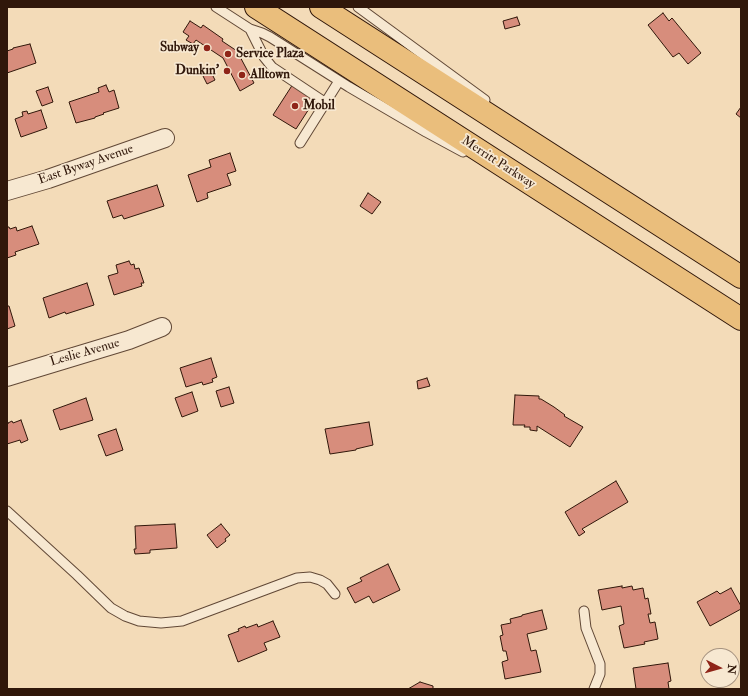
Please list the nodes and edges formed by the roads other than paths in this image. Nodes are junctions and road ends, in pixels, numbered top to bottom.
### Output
1 (216, 7) edge
2 (256, 7) edge
3 (321, 7) edge
4 (358, 7) edge
5 (250, 29) junction
6 (339, 82) junction
7 (326, 103) junction
8 (165, 138) dead end
9 (300, 144) dead end
10 (603, 188) junction
11 (7, 191) edge
12 (548, 195) junction
13 (741, 277) edge
14 (741, 320) edge
15 (162, 327) dead end
16 (7, 377) edge
17 (7, 511) edge
18 (335, 594) dead end
19 (584, 611) dead end
20 (594, 689) edge

1 - 5 lane
2 - 12 highway, Merritt Parkway
3 - 10 highway
4 - 10 lane
5 - 6 lane
5 - 7 lane
6 - 7 lane
6 - 12 lane
7 - 9 lane
8 - 11 street, East Byway Avenue
10 - 13 highway
12 - 14 highway, Merritt Parkway
15 - 16 street, Leslie Avenue
17 - 18 lane
19 - 20 lane

